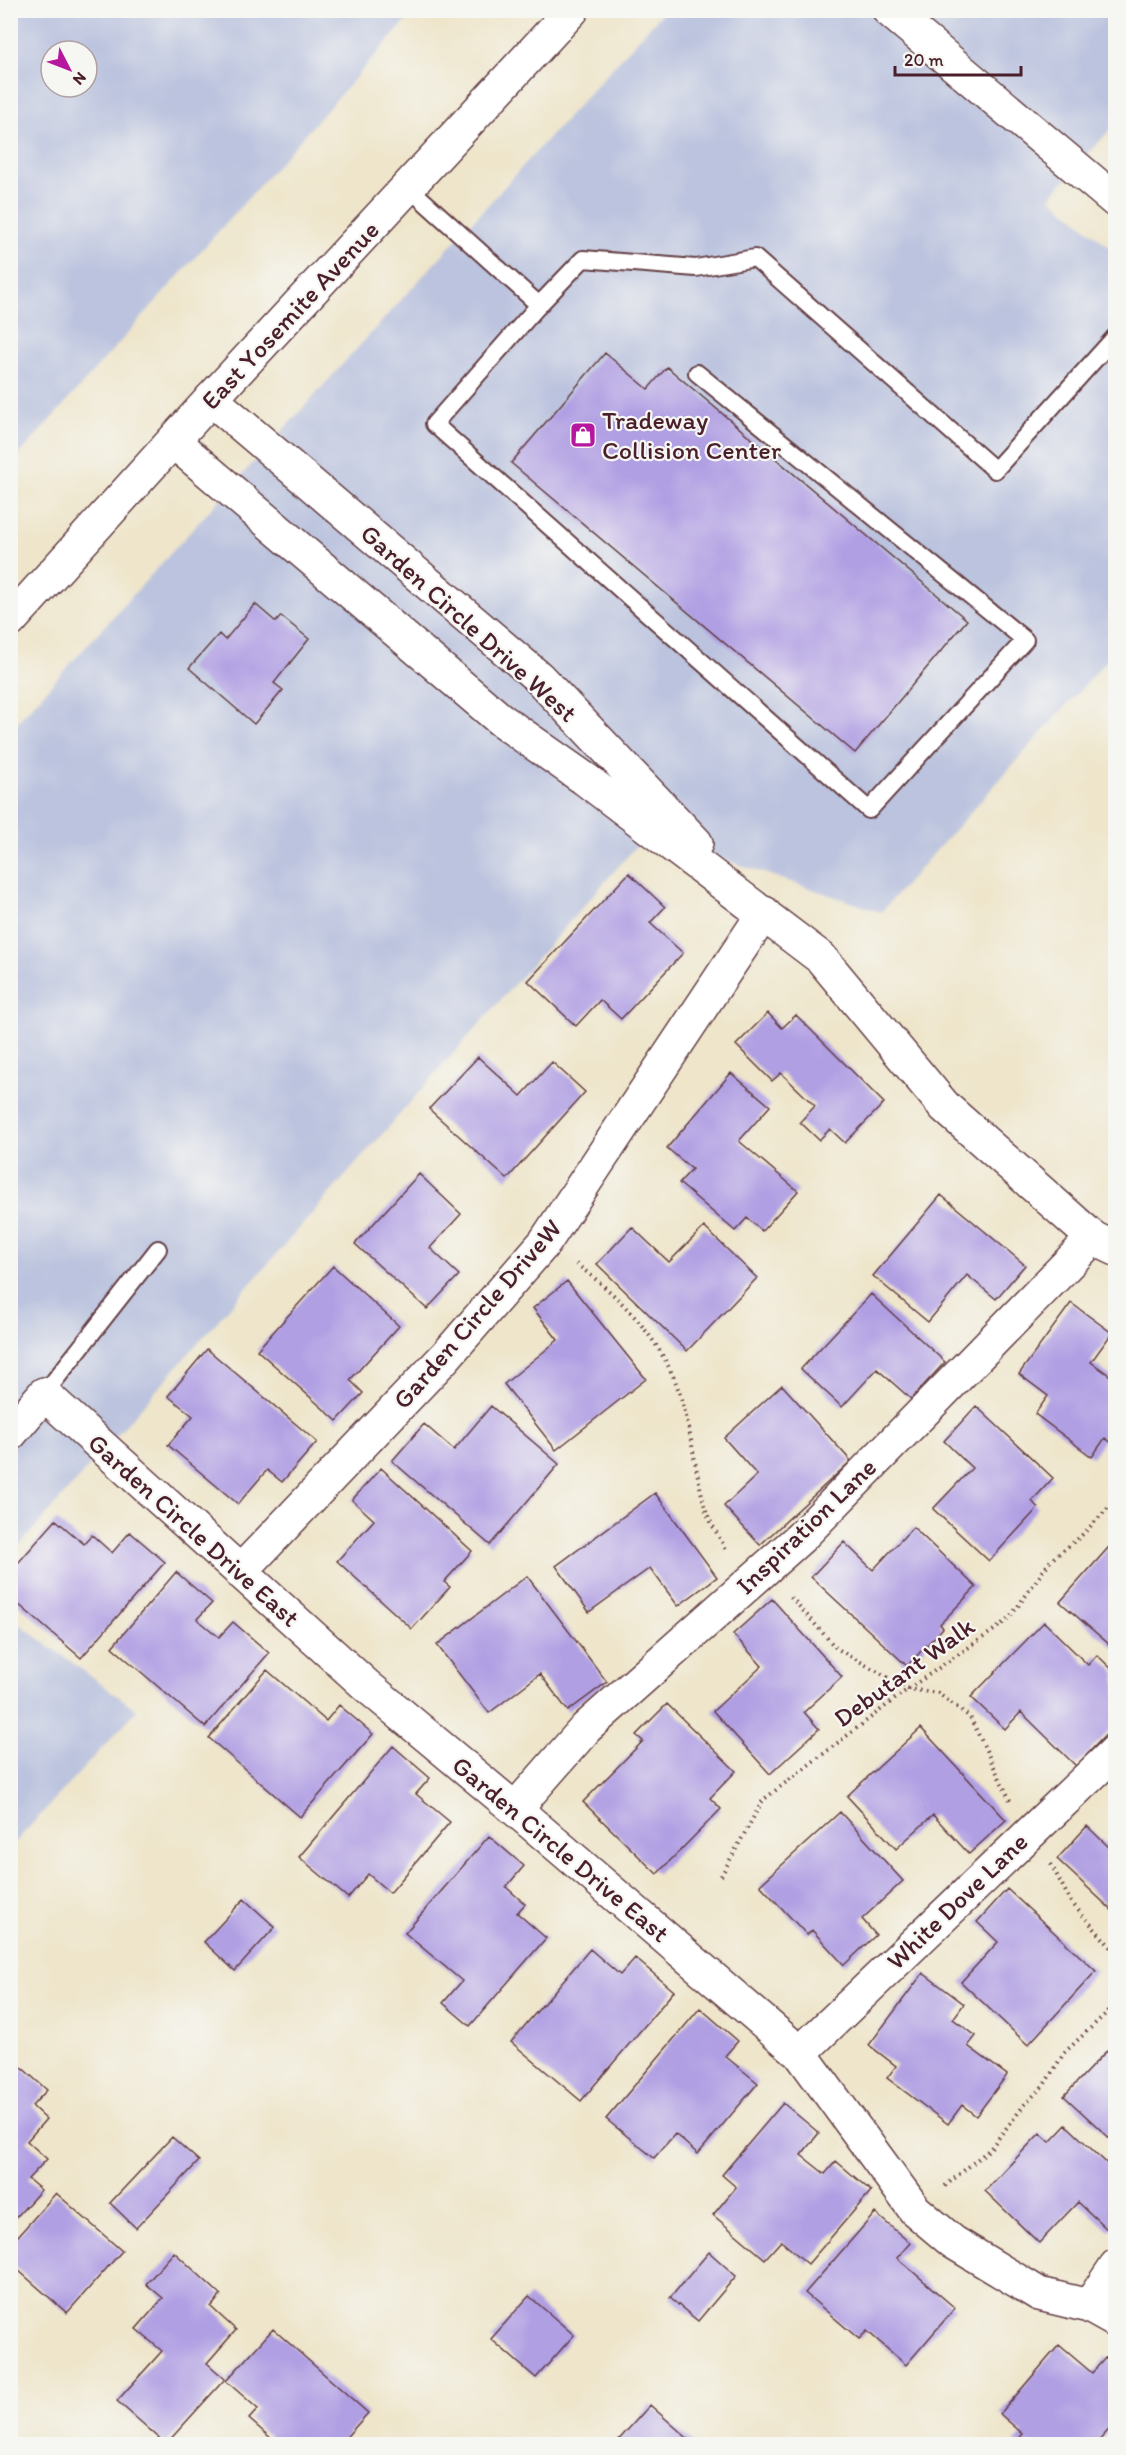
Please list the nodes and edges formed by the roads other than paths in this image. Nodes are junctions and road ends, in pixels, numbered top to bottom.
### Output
1 (572, 10) edge
2 (890, 10) edge
3 (408, 187) junction
4 (1116, 201) edge
5 (539, 305) junction
6 (1116, 336) edge
7 (697, 373) dead end
8 (211, 399) junction
9 (174, 442) junction
10 (10, 621) edge
11 (764, 913) junction
12 (1104, 1244) edge
13 (158, 1249) dead end
14 (44, 1394) junction
15 (10, 1434) edge
16 (240, 1572) junction
17 (1116, 1751) edge
18 (515, 1809) junction
19 (800, 2053) junction
20 (1116, 2266) edge
21 (1102, 2314) edge

1 - 3 street, East Yosemite Avenue
2 - 4 street
3 - 5 lane
3 - 8 street, East Yosemite Avenue
5 - 6 lane
5 - 7 lane
8 - 9 street, East Yosemite Avenue
8 - 11 street, Garden Circle Drive West
9 - 10 street, East Yosemite Avenue
9 - 11 street, Garden Circle Drive West
11 - 12 street, Garden Circle Drive West
11 - 16 street, Garden Circle DriveW
12 - 18 street, Inspiration Lane
13 - 14 lane
14 - 15 street
14 - 16 street, Garden Circle Drive East
16 - 18 street, Garden Circle Drive East
17 - 19 street, White Dove Lane
18 - 19 street, Garden Circle Drive East
19 - 21 street, Garden Circle Drive East
20 - 21 street

